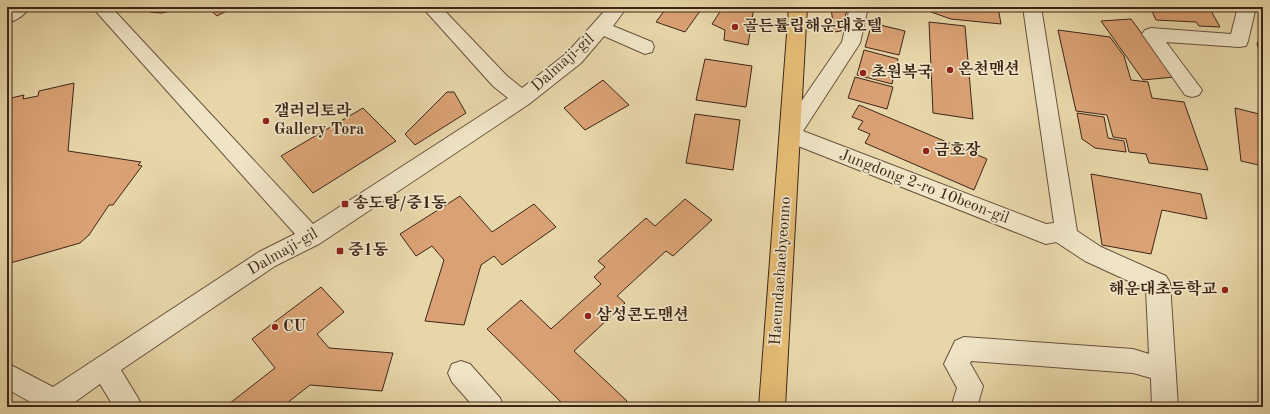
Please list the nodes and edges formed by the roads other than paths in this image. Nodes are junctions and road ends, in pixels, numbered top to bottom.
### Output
1 (21, 7) edge
2 (102, 7) edge
3 (431, 7) edge
4 (618, 7) edge
5 (798, 7) edge
6 (859, 7) edge
7 (1032, 7) edge
8 (1247, 7) edge
9 (7, 17) edge
10 (601, 28) junction
11 (645, 47) dead end
12 (1192, 90) dead end
13 (522, 99) junction
14 (790, 134) junction
15 (1058, 231) junction
16 (311, 237) junction
17 (104, 367) junction
18 (1164, 370) junction
19 (461, 373) dead end
20 (7, 375) edge
21 (50, 404) edge
22 (129, 407) edge
23 (491, 407) edge
24 (772, 407) edge
25 (964, 407) edge
26 (1165, 407) edge

1 - 9 street
2 - 16 street
3 - 13 street, Dalmaji-gil
4 - 10 street, Dalmaji-gil
5 - 14 main road, Haeundaehaebyeonno
6 - 14 street
7 - 15 street
8 - 12 street
10 - 11 street
10 - 13 street, Dalmaji-gil
13 - 16 street, Dalmaji-gil
14 - 15 street, Jungdong 2-ro 10beon-gil
14 - 24 main road, Haeundaehaebyeonno
15 - 18 street
16 - 17 street, Dalmaji-gil
17 - 21 street, Dalmaji-gil
17 - 22 street
18 - 25 street
18 - 26 street
19 - 23 street
20 - 21 street

